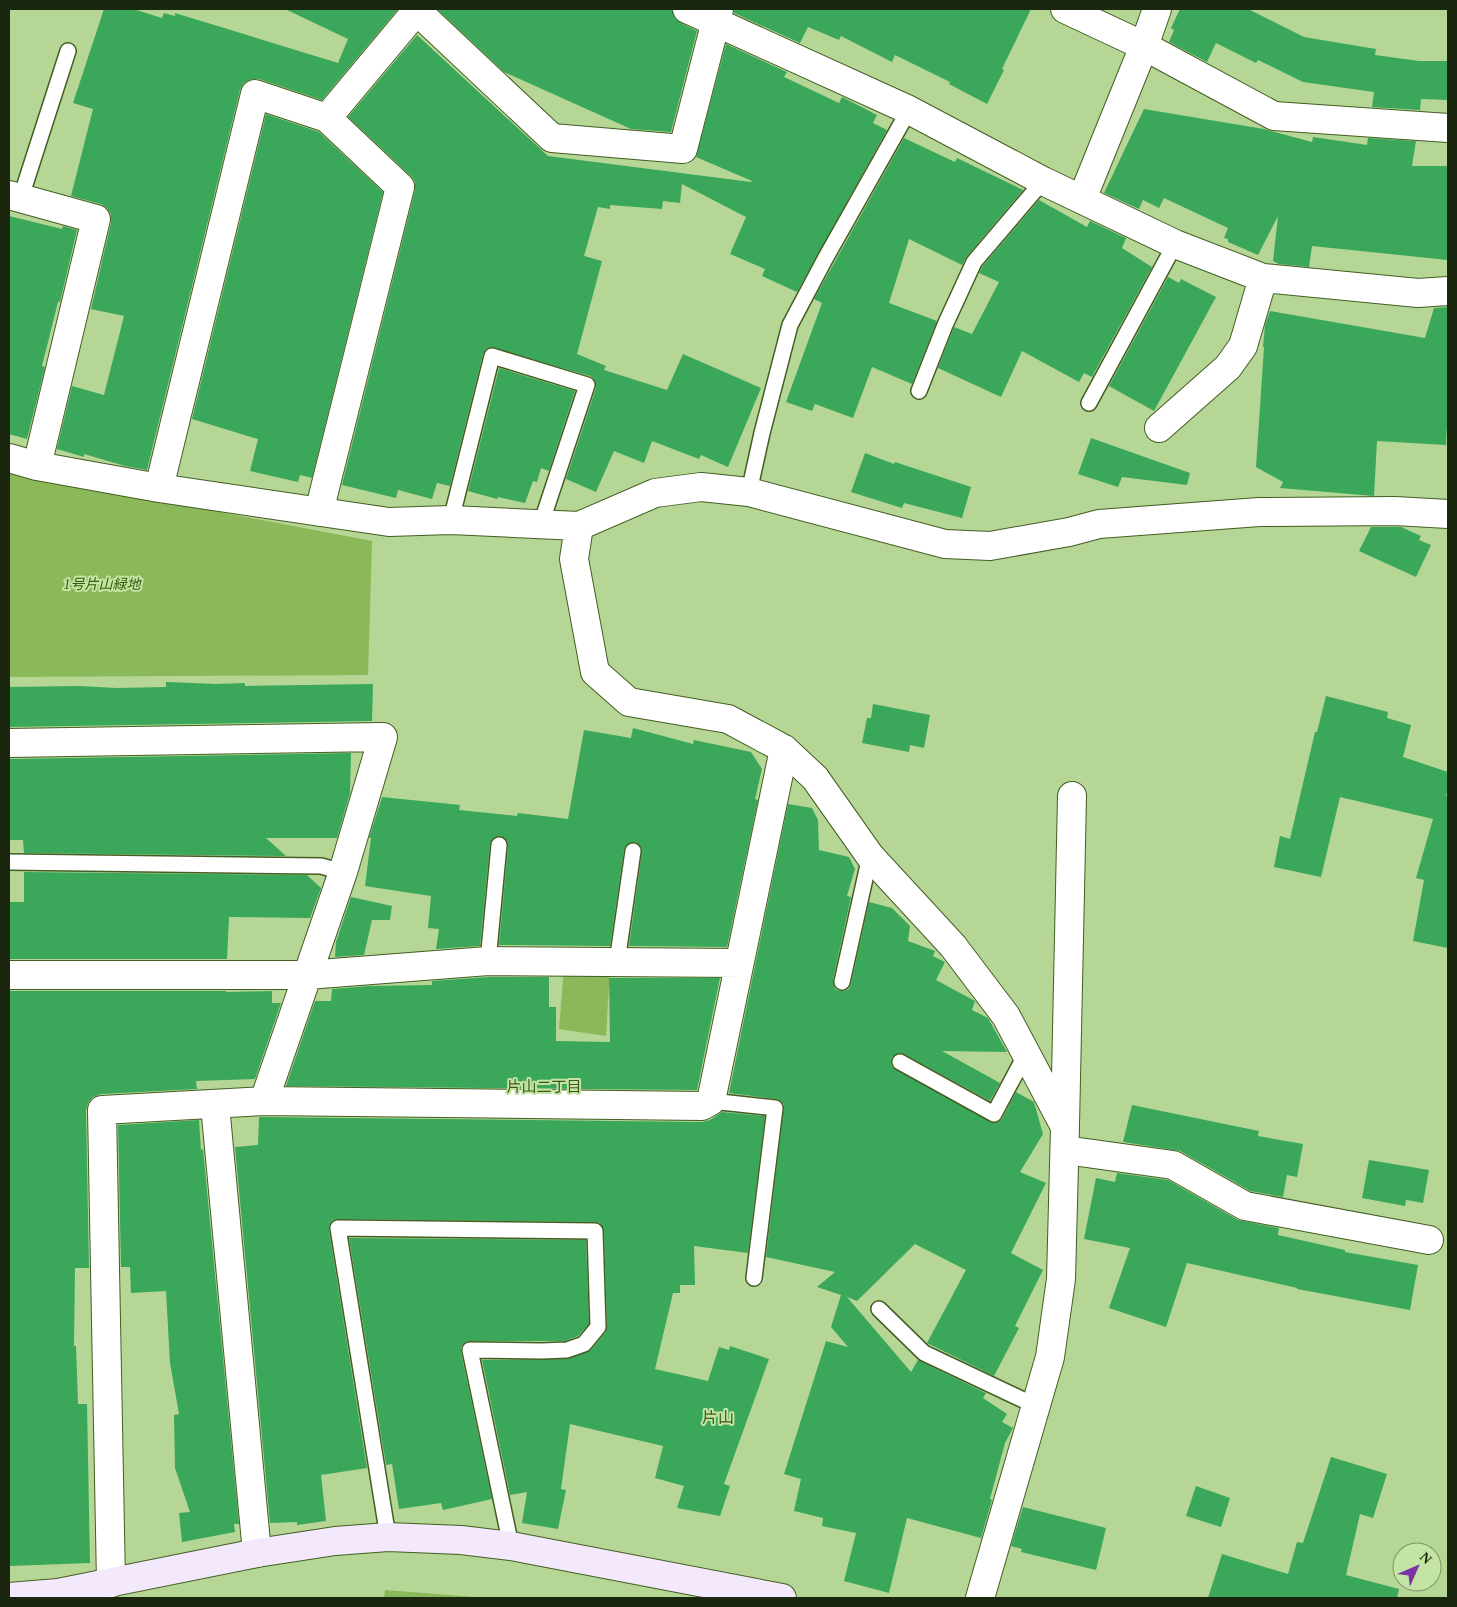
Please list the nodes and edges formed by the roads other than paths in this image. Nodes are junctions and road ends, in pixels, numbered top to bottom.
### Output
1 (688, 9) edge
2 (1065, 9) edge
3 (1157, 9) edge
4 (418, 10) edge
5 (717, 15) edge
6 (1144, 46) junction
7 (68, 51) dead end
8 (909, 110) junction
9 (327, 118) junction
10 (1448, 128) edge
11 (1043, 181) junction
12 (15, 196) edge
13 (1082, 199) junction
14 (1175, 244) junction
15 (1263, 278) junction
16 (1448, 291) edge
17 (919, 391) dead end
18 (1089, 403) dead end
19 (1159, 428) dead end
20 (9, 458) edge
21 (37, 466) junction
22 (159, 488) junction
23 (749, 492) junction
24 (319, 512) junction
25 (1448, 514) edge
26 (451, 520) junction
27 (541, 524) junction
28 (579, 526) junction
29 (9, 744) edge
30 (784, 748) junction
31 (1072, 796) dead end
32 (499, 845) dead end
33 (633, 850) dead end
34 (870, 856) junction
35 (9, 862) edge
36 (343, 872) junction
37 (488, 961) junction
38 (616, 962) junction
39 (739, 963) junction
40 (9, 975) edge
41 (307, 975) junction
42 (842, 982) dead end
43 (1027, 1052) junction
44 (900, 1062) dead end
45 (264, 1101) junction
46 (711, 1101) junction
47 (215, 1105) junction
48 (1065, 1139) junction
49 (1429, 1240) dead end
50 (754, 1278) dead end
51 (879, 1309) dead end
52 (1036, 1406) junction
53 (388, 1537) junction
54 (511, 1546) junction
55 (258, 1553) junction
56 (111, 1583) junction
57 (9, 1597) edge
58 (782, 1598) edge
59 (980, 1598) edge

1 - 5 street
2 - 6 street
3 - 6 street
4 - 5 street
4 - 9 street
5 - 8 street
6 - 10 street
6 - 13 street
7 - 12 lane
8 - 11 street
8 - 23 lane
9 - 22 street
9 - 24 street
11 - 13 street
11 - 17 lane
12 - 21 street
13 - 14 street
14 - 15 street
14 - 18 lane
15 - 16 street
15 - 19 street
20 - 21 street
21 - 22 street
22 - 24 street
23 - 25 street
23 - 28 street
24 - 26 street
26 - 27 street
26 - 27 lane
27 - 28 street
28 - 30 street
29 - 36 street
30 - 34 street
30 - 39 street
31 - 48 street
32 - 37 lane
33 - 38 lane
34 - 42 lane
34 - 43 street
35 - 36 lane
36 - 41 street
37 - 38 street
37 - 41 street
38 - 39 street
39 - 46 street
40 - 41 street
41 - 45 street
43 - 44 lane
43 - 48 street
45 - 46 street
45 - 47 street
46 - 50 lane
47 - 55 street
47 - 56 street
48 - 49 street
48 - 52 street
51 - 52 lane
52 - 59 street
53 - 54 street
53 - 54 lane
53 - 55 street
54 - 58 street
55 - 56 street
56 - 57 street

